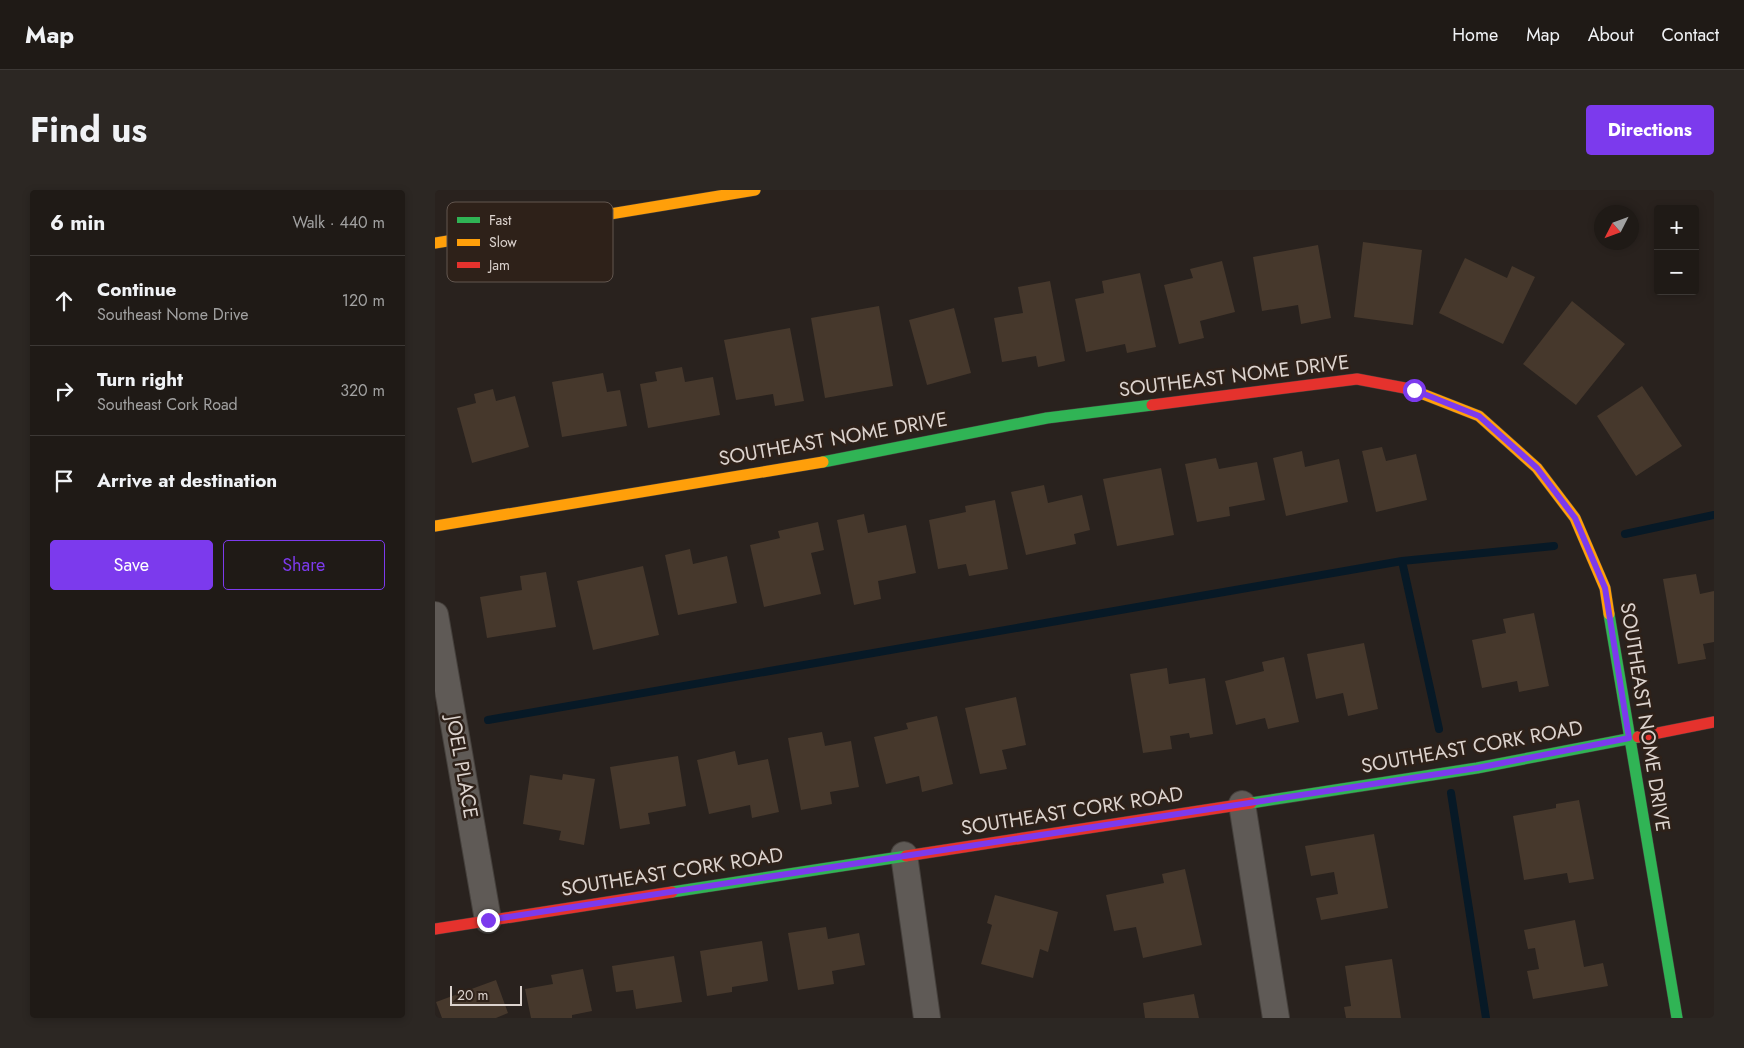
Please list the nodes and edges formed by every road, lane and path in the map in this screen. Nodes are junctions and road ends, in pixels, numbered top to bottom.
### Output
1 (755, 190) edge
2 (613, 214) edge
3 (435, 526) edge
4 (435, 614) edge
5 (1714, 722) edge
6 (1629, 738) junction
7 (1242, 804) junction
8 (904, 855) junction
9 (488, 920) junction
10 (435, 929) edge
11 (927, 1018) edge
12 (1276, 1018) edge
13 (1677, 1018) edge

1 - 2 street
3 - 6 street, SOUTHEAST NOME DRIVE
4 - 9 street, JOEL PLACE
5 - 6 street, SOUTHEAST CORK ROAD
6 - 7 street, SOUTHEAST CORK ROAD
6 - 13 street, SOUTHEAST NOME DRIVE
7 - 8 street, SOUTHEAST CORK ROAD
7 - 12 street
8 - 9 street, SOUTHEAST CORK ROAD
8 - 11 street
9 - 10 street, SOUTHEAST CORK ROAD

